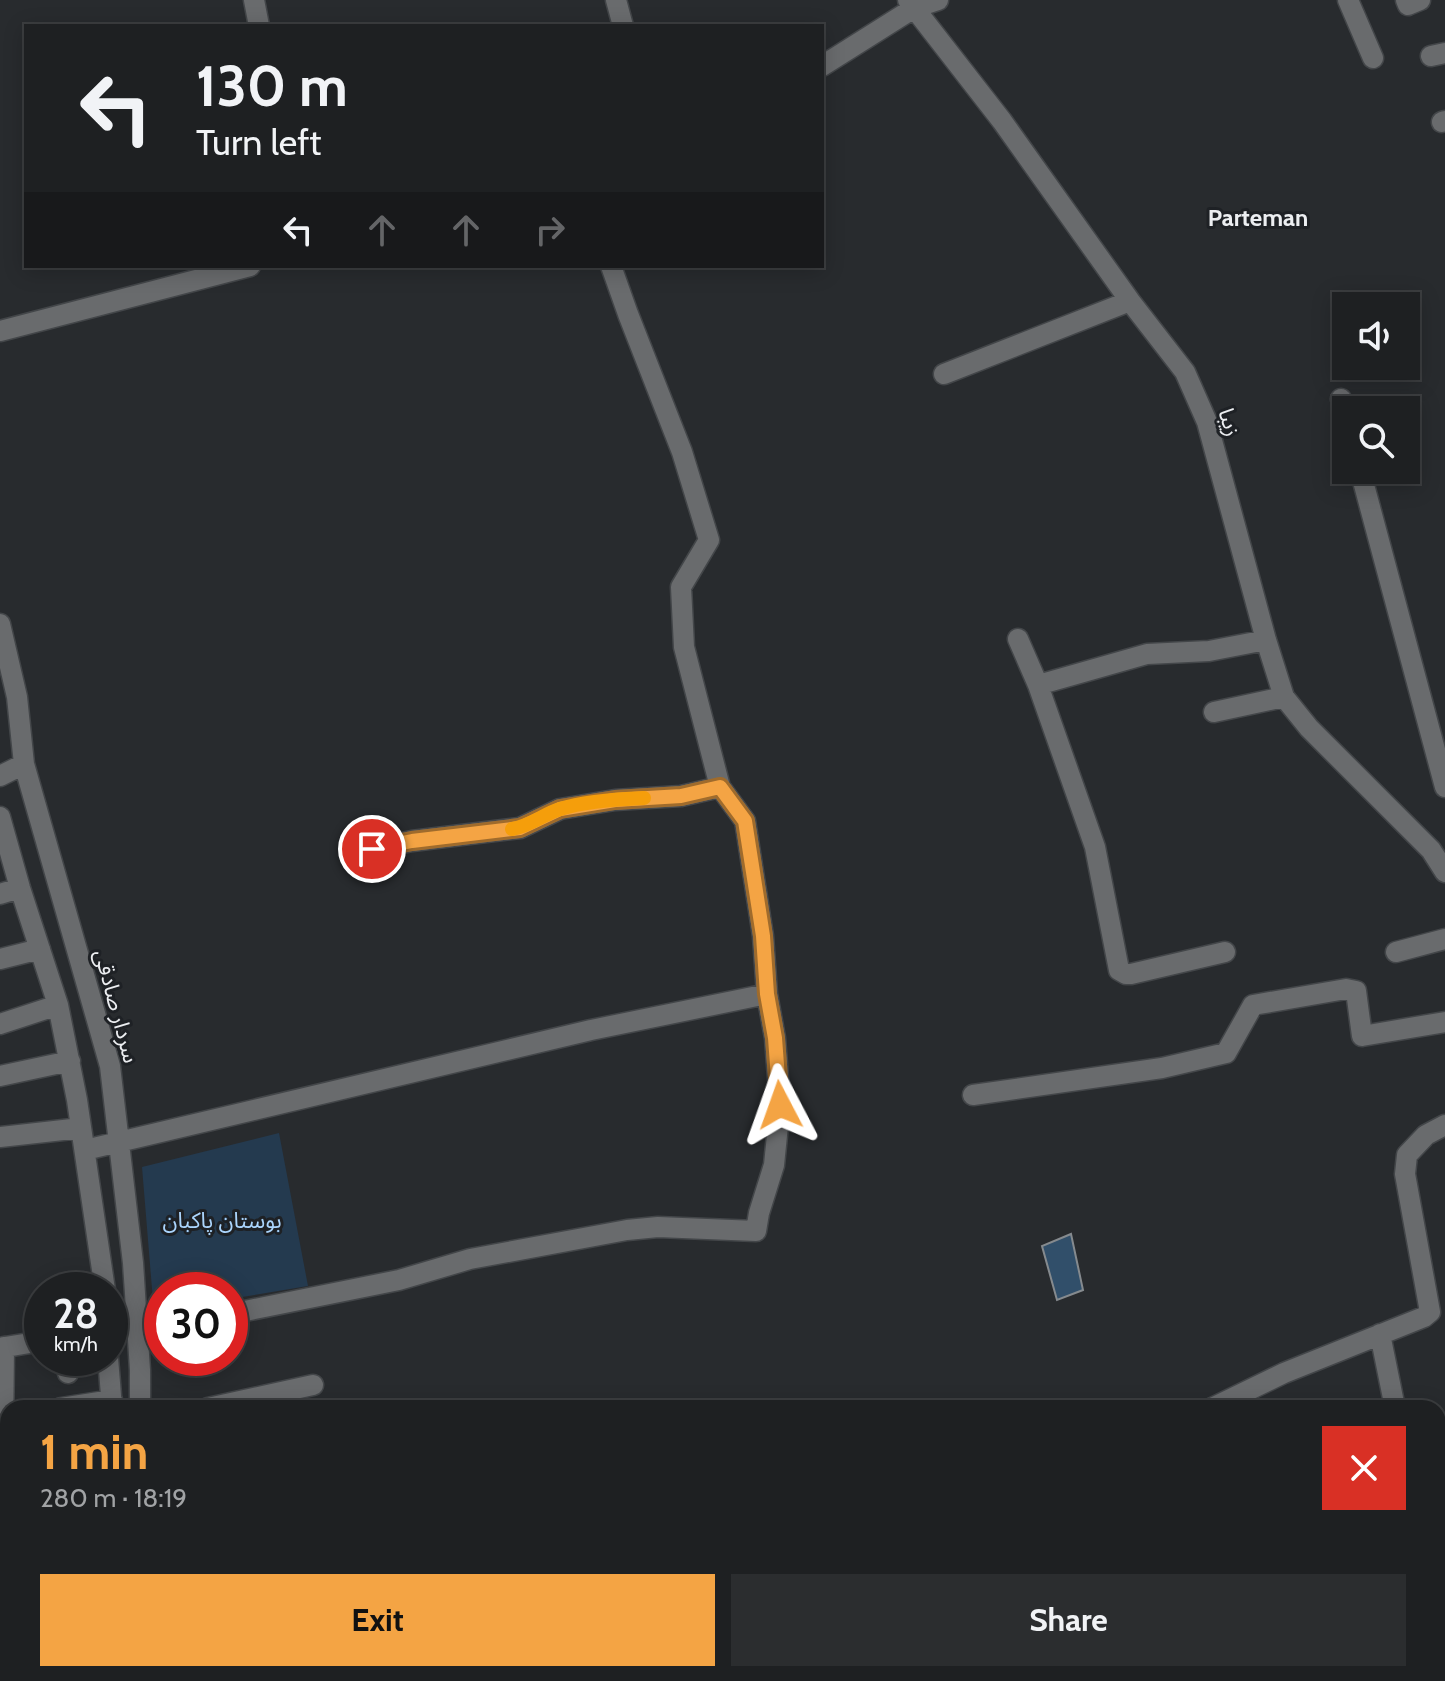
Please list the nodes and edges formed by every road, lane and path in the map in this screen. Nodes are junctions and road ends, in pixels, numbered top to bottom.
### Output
1 (254, 0) edge
2 (616, 0) edge
3 (938, 0) edge
4 (1348, 0) edge
5 (1406, 0) edge
6 (1420, 0) edge
7 (911, 4) edge
8 (259, 24) edge
9 (622, 24) edge
10 (1373, 58) dead end
11 (824, 65) edge
12 (242, 268) edge
13 (612, 268) edge
14 (1130, 301) junction
15 (0, 331) edge
16 (944, 374) dead end
17 (1364, 484) edge
18 (0, 624) edge
19 (1018, 639) dead end
20 (1266, 640) junction
21 (1038, 685) junction
22 (1284, 697) junction
23 (1214, 712) dead end
24 (24, 764) junction
25 (0, 776) edge
26 (720, 787) junction
27 (1445, 787) edge
28 (0, 817) edge
29 (372, 849) dead end
30 (1445, 872) edge
31 (20, 888) junction
32 (0, 894) edge
33 (1445, 939) edge
34 (40, 949) junction
35 (1225, 952) dead end
36 (1396, 952) dead end
37 (0, 959) edge
38 (767, 994) junction
39 (58, 1005) junction
40 (1445, 1022) edge
41 (0, 1024) edge
42 (70, 1061) junction
43 (0, 1076) edge
44 (973, 1095) dead end
45 (1445, 1125) edge
46 (81, 1128) junction
47 (0, 1137) edge
48 (119, 1141) junction
49 (85, 1150) junction
50 (103, 1272) edge
51 (134, 1280) junction
52 (128, 1281) edge
53 (248, 1310) edge
54 (1438, 1310) edge
55 (144, 1330) edge
56 (137, 1331) junction
57 (1380, 1334) junction
58 (24, 1344) edge
59 (2, 1347) edge
60 (110, 1376) edge
61 (313, 1385) dead end
62 (1252, 1399) edge
63 (3, 1400) edge
64 (112, 1400) edge
65 (140, 1400) edge
66 (245, 1400) edge
67 (1393, 1400) edge

1 - 8 street
2 - 9 street
3 - 7 street
4 - 10 street
5 - 6 street
7 - 11 street
7 - 14 street, زیبا
12 - 15 street
13 - 26 street
14 - 16 street
14 - 20 street, زیبا
17 - 27 street
18 - 24 street, سردار صادقی
19 - 21 street
20 - 21 street
20 - 22 street, زیبا
21 - 35 street
22 - 23 street
22 - 30 street, زیبا
24 - 25 street
24 - 48 street, سردار صادقی
26 - 29 street
26 - 38 street
28 - 31 street
31 - 32 street
31 - 34 street
33 - 36 street
34 - 37 street
34 - 39 street
38 - 48 street
38 - 53 street
39 - 41 street
39 - 42 street
40 - 44 street
42 - 43 street
42 - 46 street
45 - 54 street
46 - 47 street
46 - 49 street
48 - 49 street
48 - 51 street, سردار صادقی
49 - 50 street
51 - 52 street
51 - 56 street, سردار صادقی
54 - 57 street
55 - 56 street
56 - 65 street, سردار صادقی
57 - 62 street
57 - 67 street
58 - 59 street
59 - 63 street
60 - 64 street
61 - 66 street

